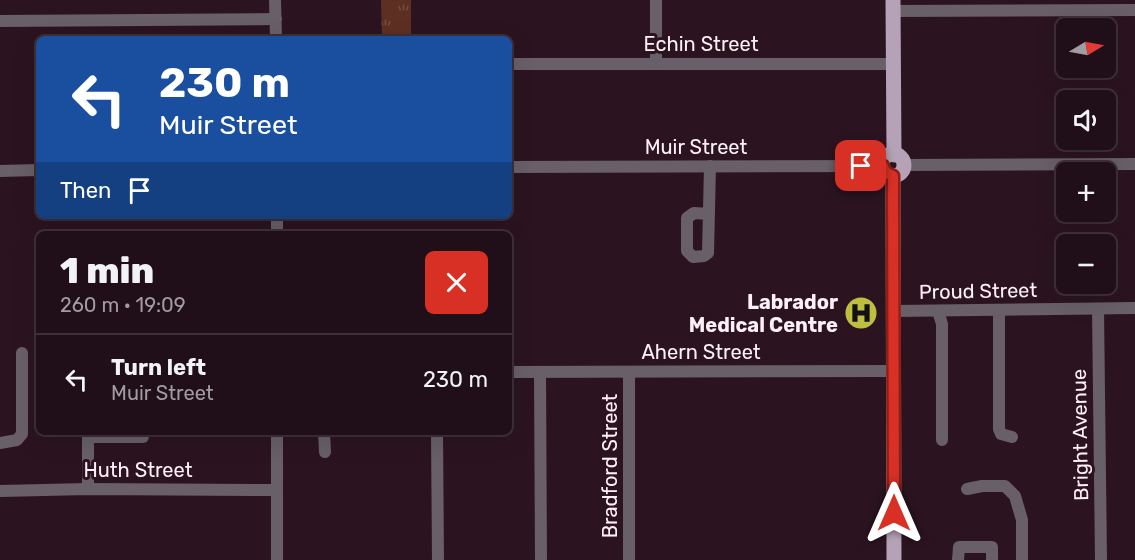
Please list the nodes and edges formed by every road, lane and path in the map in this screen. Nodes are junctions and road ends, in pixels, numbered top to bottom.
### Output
1 (275, 0) edge
2 (656, 0) edge
3 (893, 5) edge
4 (1135, 10) edge
5 (276, 19) junction
6 (0, 21) edge
7 (276, 36) edge
8 (512, 64) edge
9 (656, 64) junction
10 (893, 64) junction
11 (1135, 164) edge
12 (894, 165) junction
13 (710, 166) junction
14 (512, 167) edge
15 (36, 170) edge
16 (0, 171) edge
17 (709, 214) dead end
18 (1098, 309) junction
19 (1135, 309) edge
20 (999, 310) junction
21 (894, 311) junction
22 (938, 311) junction
23 (22, 353) dead end
24 (894, 371) junction
25 (512, 372) edge
26 (540, 372) junction
27 (629, 372) junction
28 (88, 435) edge
29 (106, 435) edge
30 (277, 435) edge
31 (324, 435) edge
32 (437, 435) edge
33 (143, 437) dead end
34 (1012, 437) dead end
35 (942, 440) dead end
36 (0, 442) edge
37 (325, 452) dead end
38 (88, 489) junction
39 (967, 489) dead end
40 (276, 490) junction
41 (0, 491) edge
42 (277, 560) edge
43 (438, 560) edge
44 (541, 560) edge
45 (629, 560) edge
46 (894, 560) edge
47 (958, 560) edge
48 (992, 560) edge
49 (1022, 560) edge
50 (1101, 560) edge

1 - 5 street
2 - 9 street
3 - 4 street
3 - 10 main road
5 - 6 street
5 - 7 street
8 - 9 street, Echin Street
9 - 10 street, Echin Street
10 - 12 main road
11 - 12 street, Muir Street
12 - 13 street, Muir Street
12 - 21 main road
13 - 14 street, Muir Street
13 - 17 street
15 - 16 street
18 - 19 street, Proud Street
18 - 20 street, Proud Street
18 - 50 street, Bright Avenue
20 - 22 street, Proud Street
20 - 34 street
21 - 22 street, Proud Street
21 - 24 main road
22 - 35 street
23 - 36 street
24 - 27 street, Ahern Street
24 - 46 main road
25 - 26 street, Ahern Street
26 - 27 street, Ahern Street
26 - 44 street
27 - 45 street, Bradford Street
28 - 38 street
29 - 33 street
30 - 40 street
31 - 37 street
32 - 43 street
38 - 40 street, Huth Street
38 - 41 street, Huth Street
39 - 49 street
40 - 42 street
47 - 48 street

